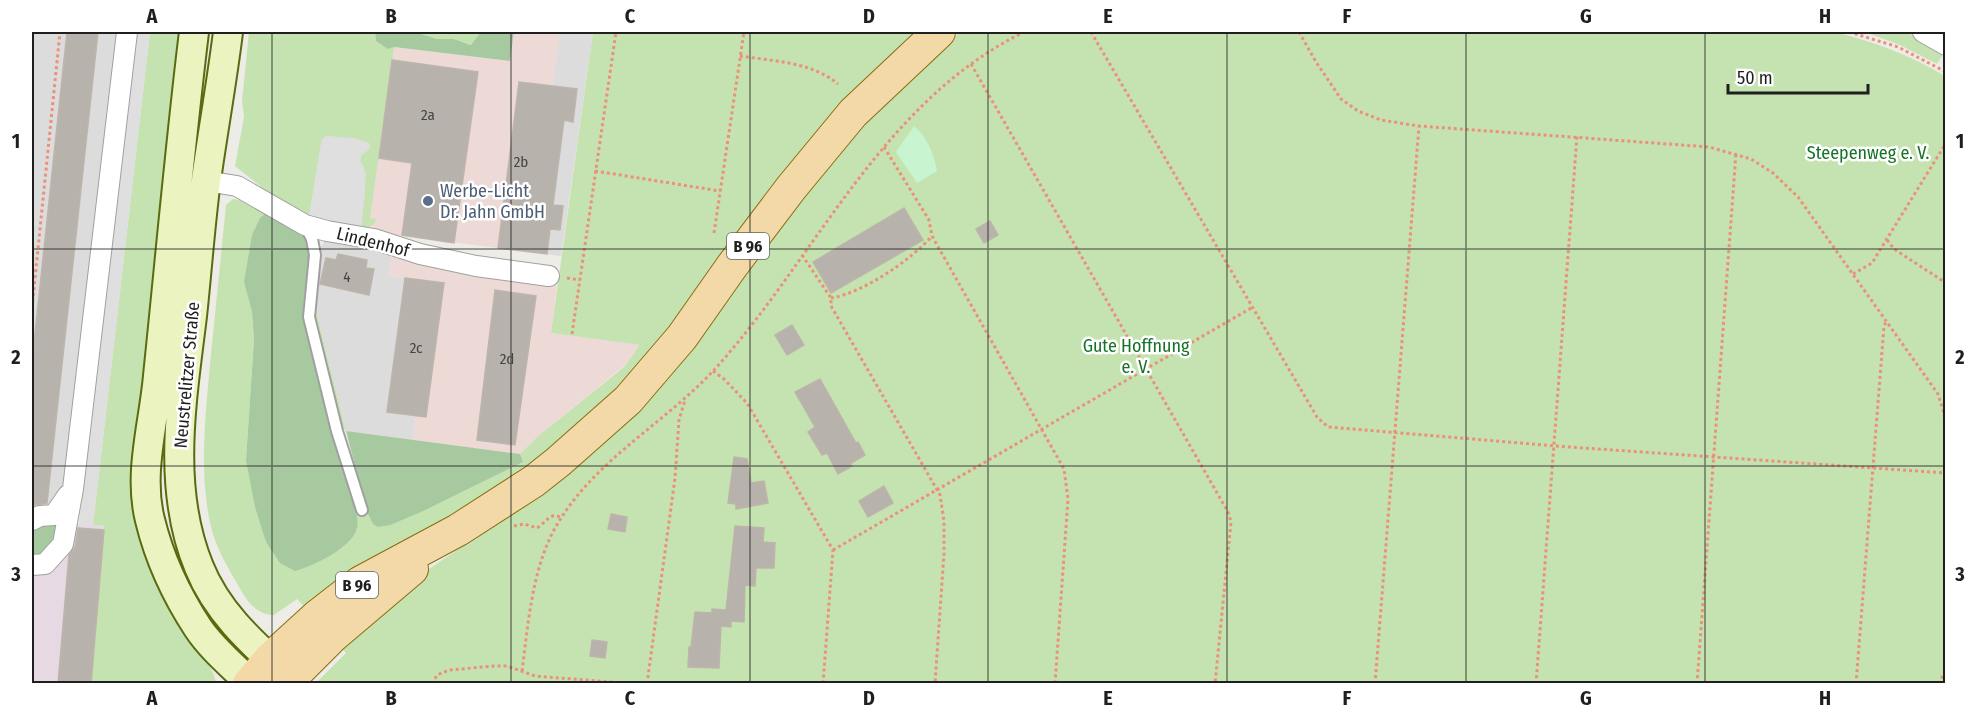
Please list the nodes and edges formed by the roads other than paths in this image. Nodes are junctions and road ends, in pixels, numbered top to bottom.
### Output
1 (127, 32) edge
2 (194, 32) edge
3 (228, 32) edge
4 (939, 32) edge
5 (1923, 32) edge
6 (1946, 45) edge
7 (206, 181) junction
8 (305, 225) junction
9 (549, 276) dead end
10 (73, 489) junction
11 (362, 510) dead end
12 (32, 520) edge
13 (32, 565) edge
14 (266, 678) edge

1 - 10 street
2 - 14 main road, Neustrelitzer Straße
3 - 7 main road, Neustrelitzer Straße
4 - 14 main road, B 96
5 - 6 street
7 - 8 street, Lindenhof
7 - 14 main road, Neustrelitzer Straße
8 - 9 street, Lindenhof
8 - 11 lane
10 - 12 street
10 - 13 street

